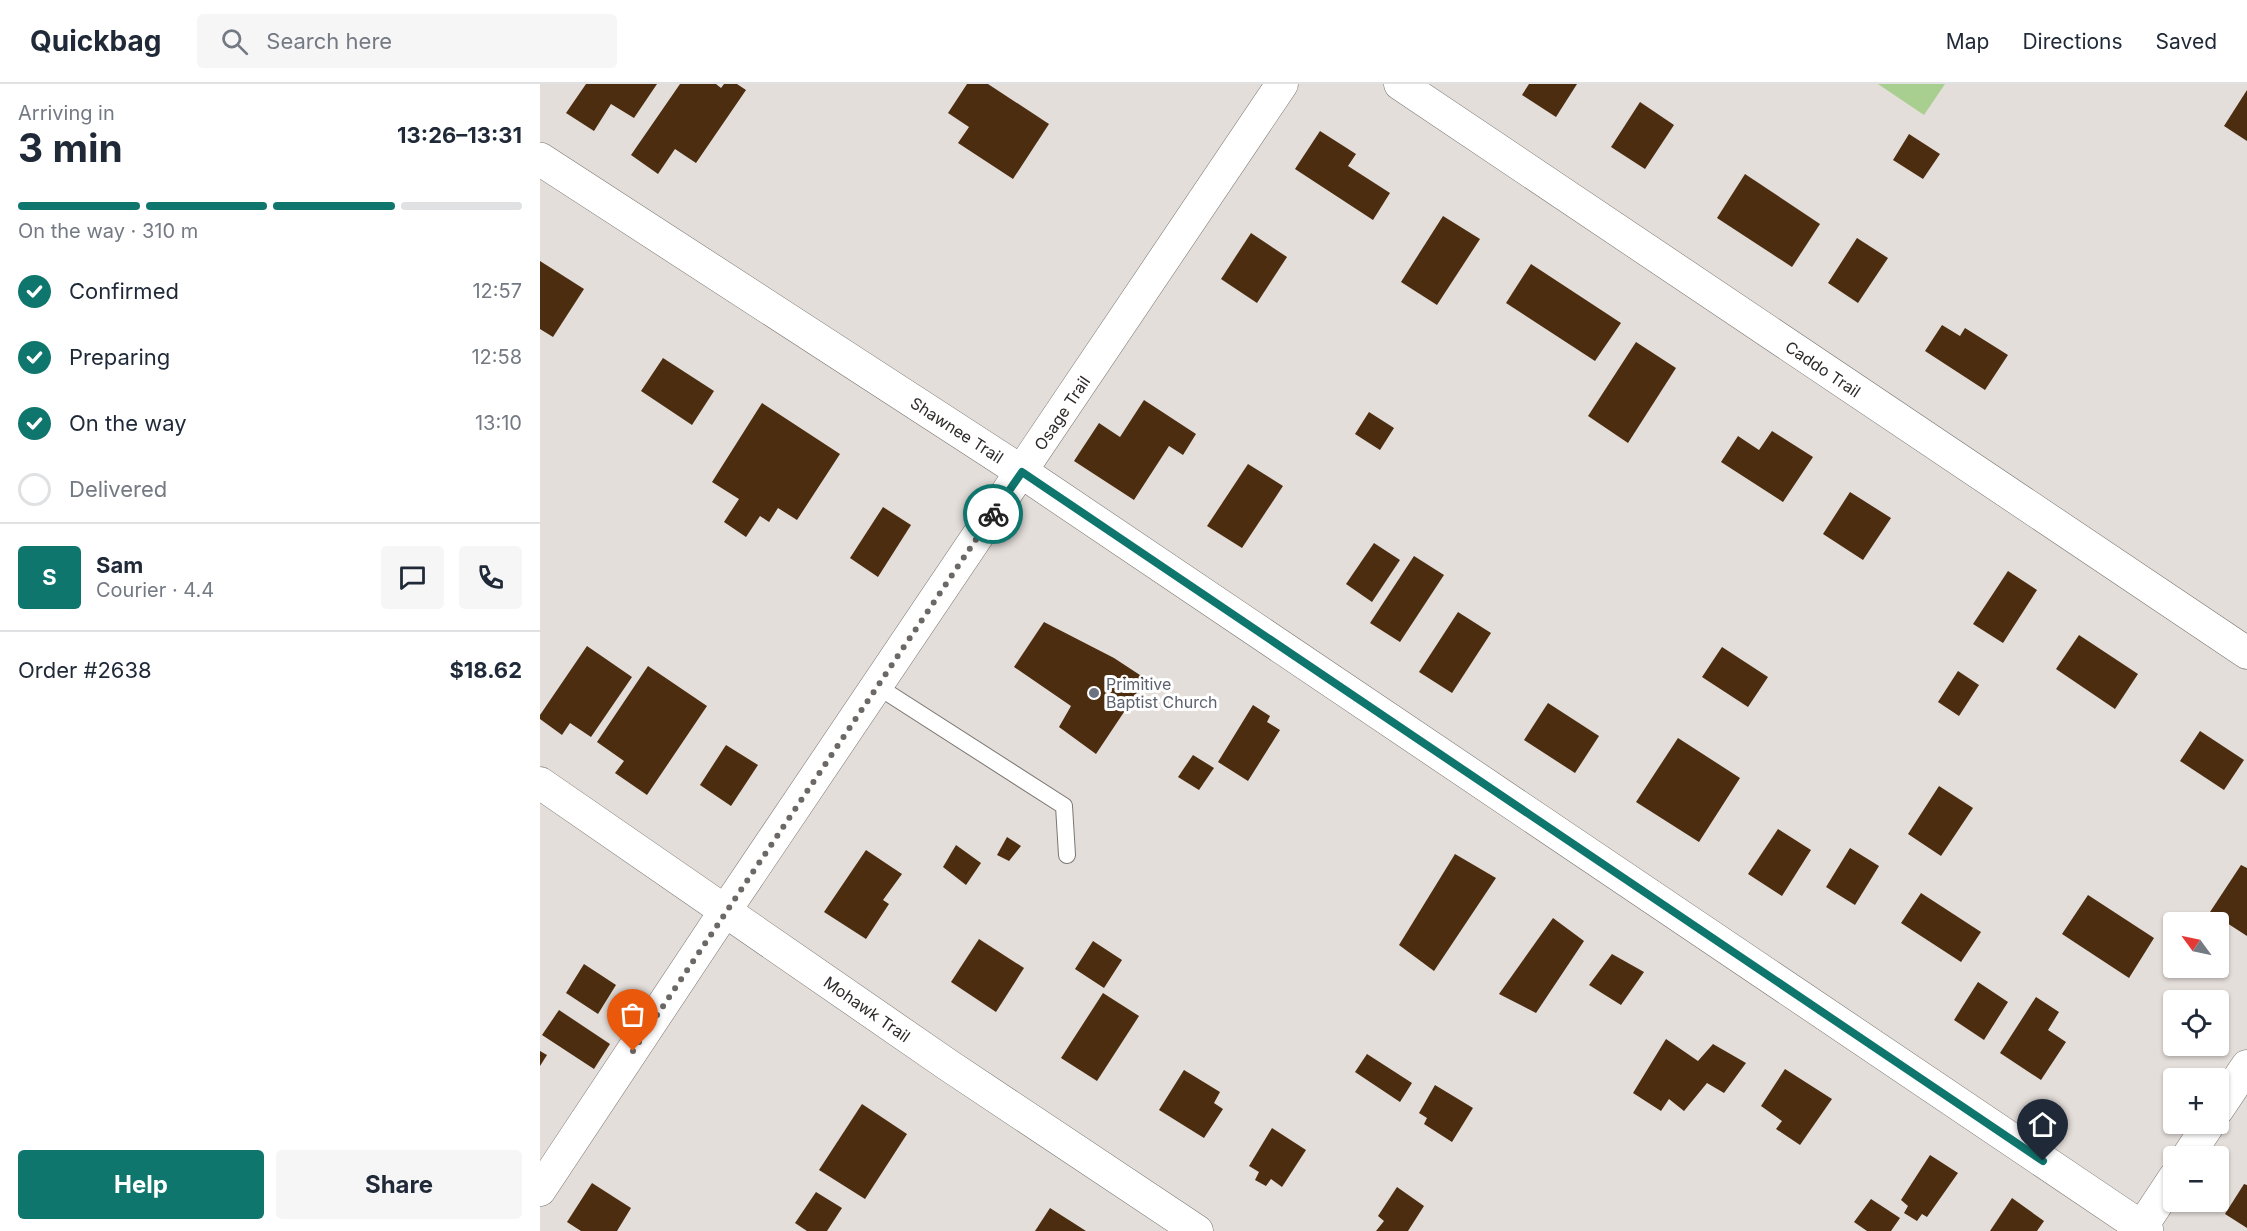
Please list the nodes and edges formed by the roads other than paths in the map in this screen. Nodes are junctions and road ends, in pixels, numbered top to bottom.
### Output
1 (1282, 84) edge
2 (1400, 84) edge
3 (540, 159) edge
4 (1022, 472) junction
5 (2247, 653) edge
6 (877, 686) junction
7 (540, 783) edge
8 (1067, 855) dead end
9 (725, 911) junction
10 (2247, 1066) edge
11 (2229, 1093) edge
12 (540, 1190) edge
13 (2163, 1196) edge
14 (2142, 1230) edge
15 (1197, 1231) edge

1 - 4 street, Osage Trail
2 - 5 street, Caddo Trail
3 - 4 street, Shawnee Trail
4 - 6 street, Osage Trail
4 - 14 street, Shawnee Trail
6 - 8 lane
6 - 9 street, Osage Trail
7 - 9 street, Mohawk Trail
9 - 12 street, Osage Trail
9 - 15 street, Mohawk Trail
10 - 11 street
13 - 14 street

